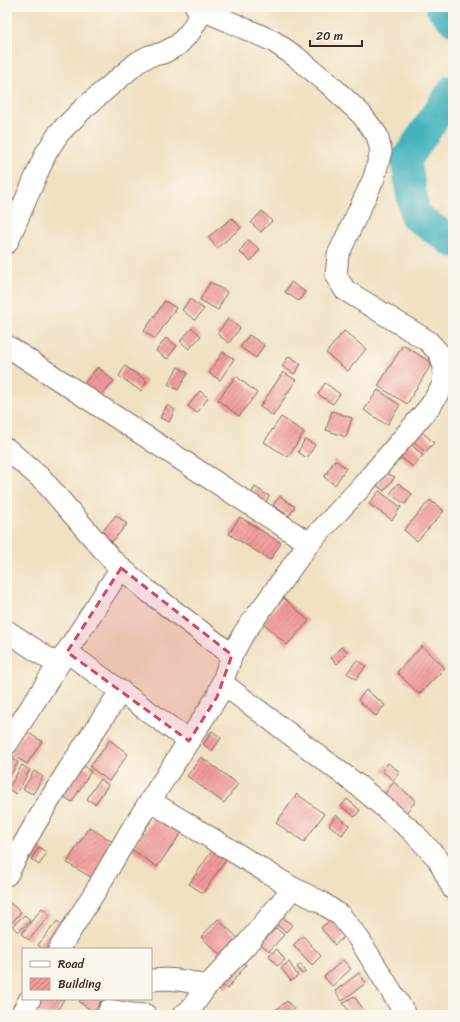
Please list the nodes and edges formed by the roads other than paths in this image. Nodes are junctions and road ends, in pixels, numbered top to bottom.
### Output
1 (202, 8) edge
2 (7, 242) edge
3 (7, 346) edge
4 (7, 449) edge
5 (309, 543) junction
6 (121, 568) junction
7 (7, 631) edge
8 (232, 655) junction
9 (62, 658) junction
10 (222, 683) junction
11 (121, 691) junction
12 (189, 741) junction
13 (7, 744) edge
14 (150, 801) junction
15 (7, 875) edge
16 (293, 888) junction
17 (453, 889) edge
18 (60, 948) edge
19 (152, 980) edge
20 (206, 987) junction
21 (29, 1000) edge
22 (111, 1008) edge
23 (21, 1015) edge
24 (146, 1015) edge
25 (183, 1015) edge
26 (406, 1015) edge

1 - 2 street
1 - 5 street
3 - 5 street
4 - 6 street
5 - 8 street
6 - 8 street
6 - 9 street
7 - 9 street
8 - 10 street
9 - 11 street
9 - 13 street
10 - 12 street
10 - 17 street
11 - 12 street
11 - 15 street
12 - 14 street
14 - 16 street
14 - 18 street
16 - 20 street
16 - 26 street
19 - 20 street
20 - 25 street
21 - 23 street
22 - 24 street

